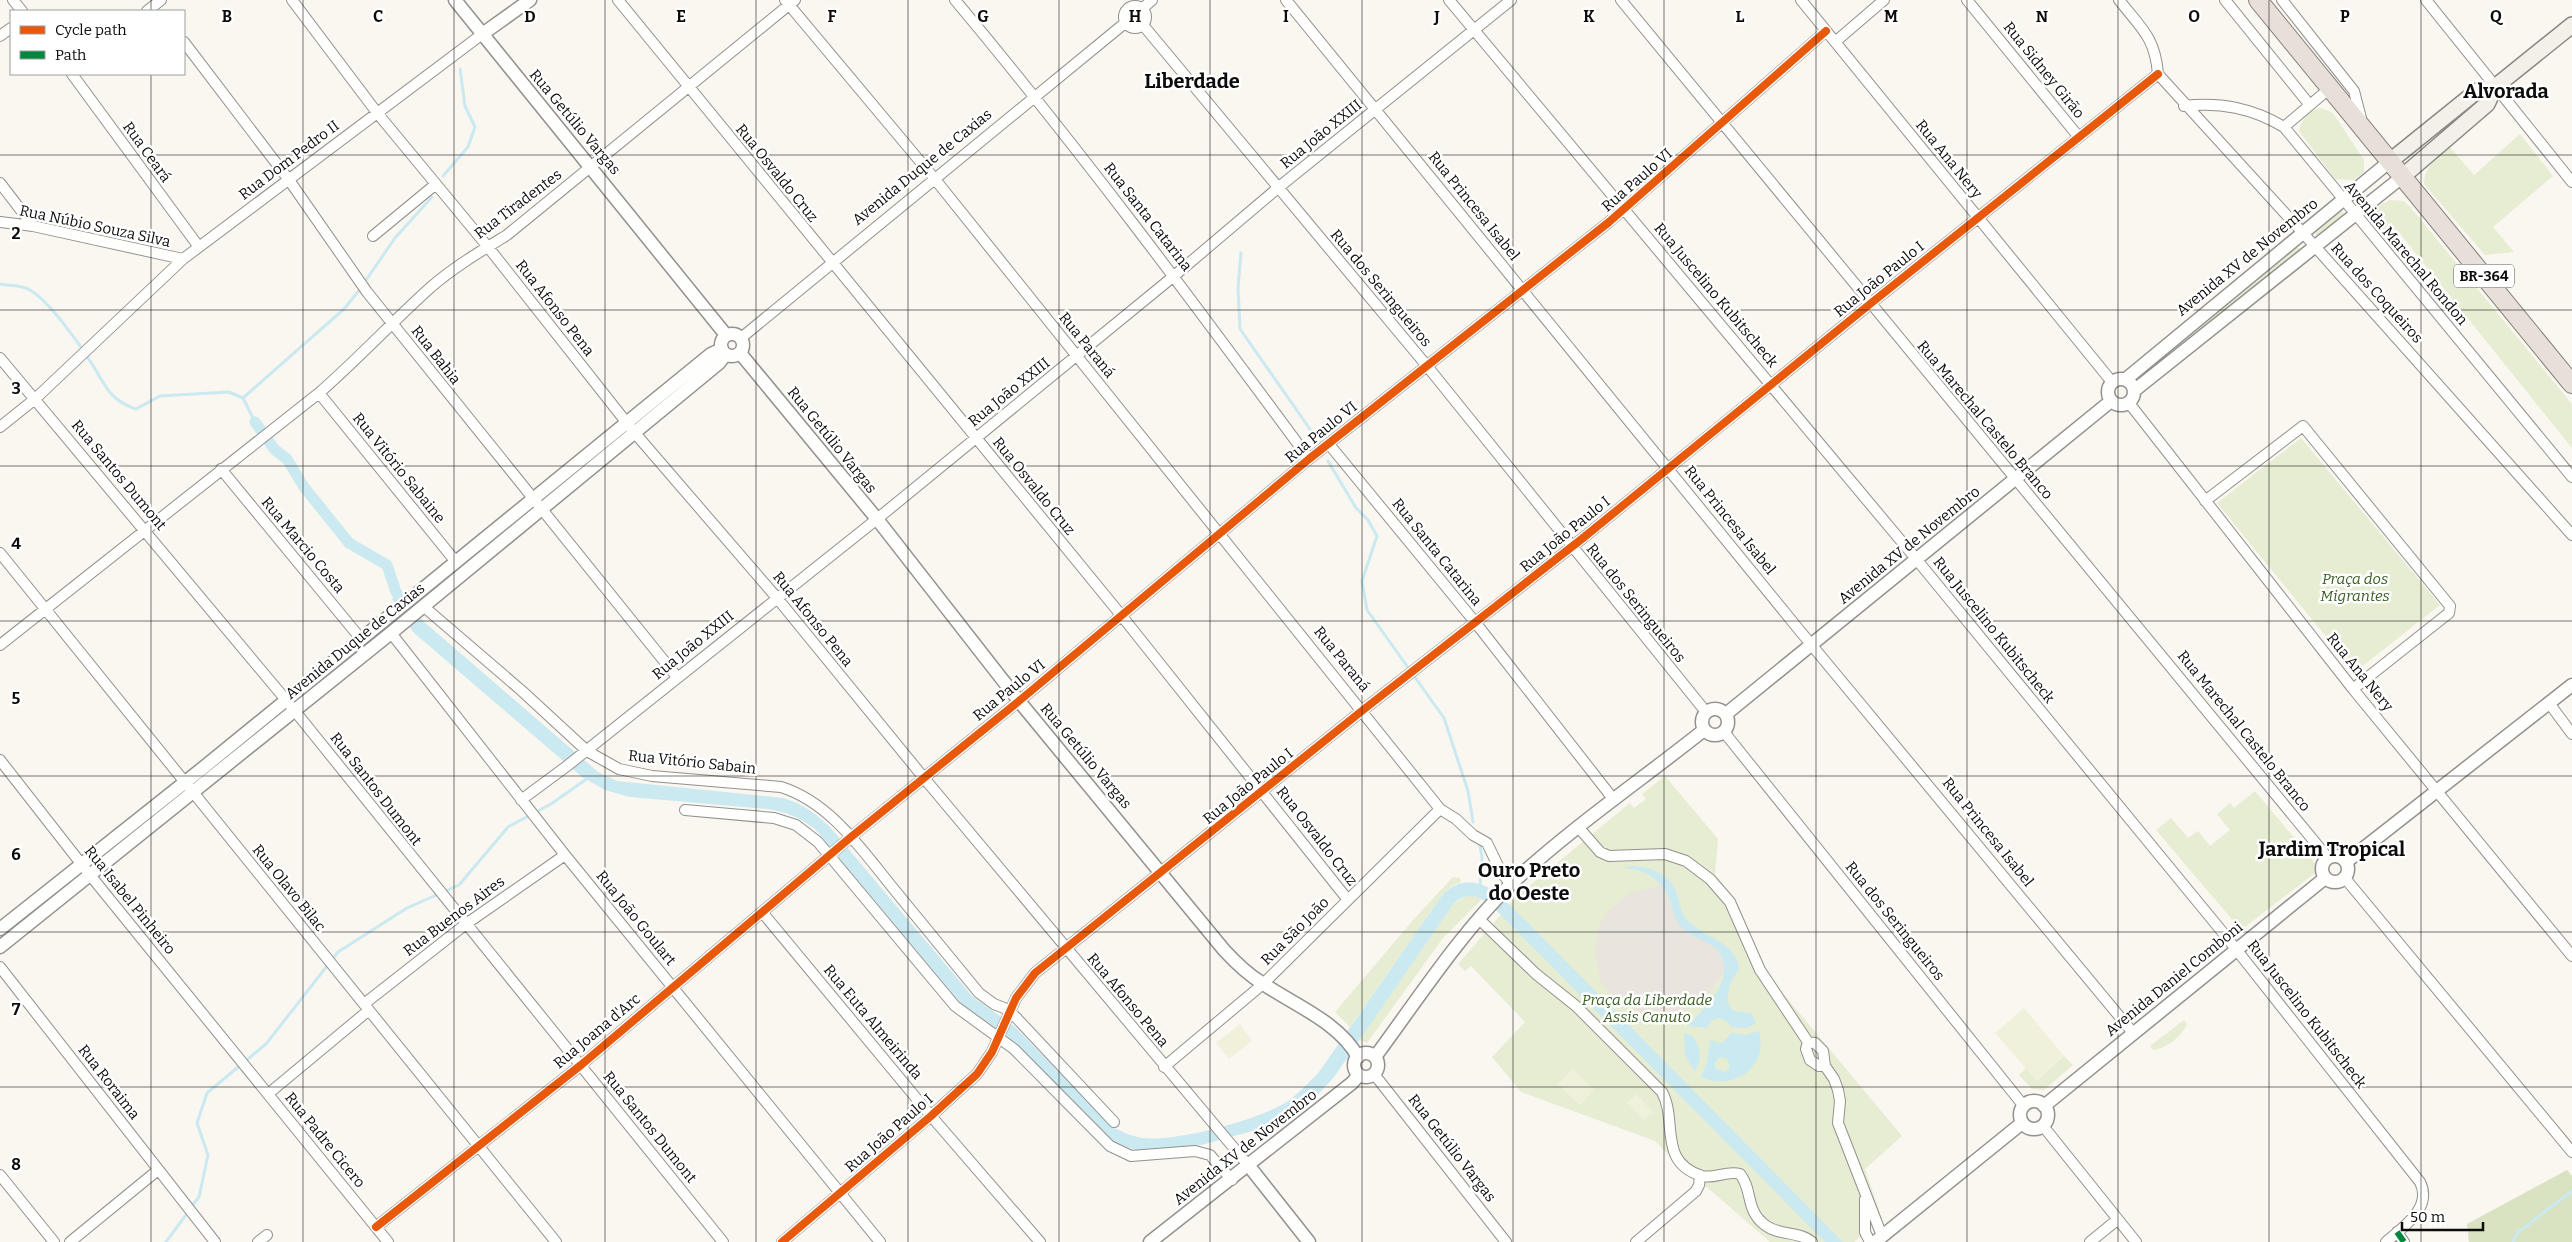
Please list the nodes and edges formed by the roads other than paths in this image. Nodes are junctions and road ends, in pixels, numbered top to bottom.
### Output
1 (13, 0) edge
2 (292, 0) edge
3 (455, 0) edge
4 (530, 0) edge
5 (618, 0) edge
6 (955, 0) edge
7 (1152, 0) edge
8 (1286, 0) edge
9 (1449, 0) edge
10 (1511, 0) edge
11 (1621, 0) edge
12 (1801, 0) edge
13 (1884, 0) edge
14 (1967, 0) edge
15 (2120, 0) edge
16 (2225, 0) edge
17 (2258, 0) edge
18 (2282, 0) edge
19 (2426, 0) edge
20 (790, 2) edge
21 (1125, 4) edge
22 (1143, 8) junction
23 (21, 10) edge
24 (1125, 23) junction
25 (1143, 25) junction
26 (2572, 25) edge
27 (1474, 30) junction
28 (1826, 31) junction
29 (481, 35) junction
30 (1835, 42) junction
31 (185, 43) edge
32 (2158, 74) junction
33 (73, 75) edge
34 (2495, 86) junction
35 (688, 87) junction
36 (2330, 88) junction
37 (1035, 96) junction
38 (2309, 104) junction
39 (2184, 106) junction
40 (1376, 109) junction
41 (378, 114) junction
42 (1723, 123) junction
43 (2284, 128) junction
44 (2364, 130) junction
45 (2078, 136) junction
46 (2389, 162) junction
47 (591, 166) junction
48 (2402, 177) junction
49 (934, 178) junction
50 (290, 180) junction
51 (2572, 182) edge
52 (0, 183) edge
53 (436, 184) junction
54 (1279, 187) junction
55 (2343, 200) junction
56 (1624, 210) junction
57 (2354, 215) junction
58 (1977, 218) junction
59 (0, 222) edge
60 (33, 226) junction
61 (2303, 232) junction
62 (373, 236) dead end
63 (2314, 246) junction
64 (199, 247) junction
65 (488, 247) junction
66 (183, 259) junction
67 (831, 263) junction
68 (1174, 276) junction
69 (1523, 290) junction
70 (1870, 304) junction
71 (393, 325) junction
72 (726, 335) junction
73 (741, 338) junction
74 (724, 352) junction
75 (740, 353) junction
76 (1077, 356) junction
77 (0, 358) edge
78 (1427, 366) junction
79 (2126, 379) junction
80 (2112, 382) junction
81 (1771, 384) junction
82 (2572, 384) edge
83 (2135, 390) junction
84 (319, 393) junction
85 (35, 399) junction
86 (2111, 401) junction
87 (2129, 403) junction
88 (0, 428) edge
89 (630, 428) junction
90 (976, 439) junction
91 (1328, 444) junction
92 (1309, 459) junction
93 (1668, 468) junction
94 (221, 469) junction
95 (2572, 477) edge
96 (2015, 481) junction
97 (2205, 501) junction
98 (536, 505) junction
99 (877, 519) junction
100 (145, 530) junction
101 (1221, 533) junction
102 (2572, 535) edge
103 (1572, 546) junction
104 (0, 552) edge
105 (1917, 560) junction
106 (456, 562) junction
107 (777, 598) junction
108 (420, 608) junction
109 (46, 609) junction
110 (1121, 616) junction
111 (1475, 622) junction
112 (391, 633) junction
113 (361, 639) junction
114 (1811, 644) junction
115 (0, 645) edge
116 (677, 677) junction
117 (2572, 685) edge
118 (2353, 689) junction
119 (286, 700) junction
120 (1019, 701) junction
121 (2549, 703) junction
122 (295, 710) junction
123 (1363, 710) junction
124 (1706, 712) junction
125 (1726, 714) junction
126 (1704, 730) junction
127 (1724, 732) junction
128 (2572, 734) edge
129 (584, 753) junction
130 (0, 760) edge
131 (924, 778) junction
132 (185, 782) junction
133 (2436, 790) junction
134 (1262, 791) junction
135 (193, 792) junction
136 (1614, 800) junction
137 (524, 804) junction
138 (1440, 809) junction
139 (685, 810) dead end
140 (1578, 828) junction
141 (848, 839) junction
142 (831, 853) junction
143 (565, 855) junction
144 (2328, 858) junction
145 (2346, 862) junction
146 (81, 864) junction
147 (1162, 874) junction
148 (90, 875) junction
149 (2344, 877) junction
150 (2325, 878) junction
151 (1511, 885) junction
152 (1348, 900) junction
153 (762, 912) junction
154 (1480, 920) junction
155 (466, 924) junction
156 (0, 929) edge
157 (0, 948) edge
158 (1066, 948) junction
159 (2237, 948) junction
160 (2572, 956) edge
161 (0, 967) edge
162 (1263, 984) junction
163 (672, 986) junction
164 (366, 1007) junction
165 (1003, 1025) junction
166 (2134, 1034) junction
167 (1808, 1042) junction
168 (1356, 1053) junction
169 (1374, 1057) junction
170 (238, 1058) joint
171 (580, 1064) junction
172 (1825, 1066) junction
173 (1164, 1067) junction
174 (1374, 1074) junction
175 (1359, 1075) junction
176 (268, 1094) junction
177 (2023, 1105) junction
178 (2044, 1106) junction
179 (931, 1116) junction
180 (1114, 1122) dead end
181 (2022, 1123) junction
182 (2043, 1126) junction
183 (478, 1146) junction
184 (2572, 1152) edge
185 (1249, 1166) junction
186 (158, 1170) junction
187 (1700, 1175) junction
188 (0, 1176) edge
189 (1232, 1180) junction
190 (1864, 1192) junction
191 (841, 1193) junction
192 (2117, 1220) junction
193 (376, 1227) junction
194 (2397, 1232) junction
195 (1879, 1239) edge
196 (54, 1242) edge
197 (70, 1242) edge
198 (215, 1242) edge
199 (388, 1242) edge
200 (556, 1242) edge
201 (723, 1242) edge
202 (782, 1242) edge
203 (880, 1242) edge
204 (1040, 1242) edge
205 (1150, 1242) edge
206 (1309, 1242) edge
207 (1506, 1242) edge
208 (1636, 1242) edge
209 (1812, 1242) edge
210 (1870, 1242) edge
211 (2090, 1242) edge
212 (2136, 1242) edge
213 (2386, 1242) edge
214 (2404, 1242) edge

1 - 23 street
2 - 41 street, Rua Afonso Pena
3 - 29 street, Rua Getúlio Vargas
4 - 29 street, Rua Dom Pedro II
5 - 35 street, Rua Osvaldo Cruz
6 - 37 street, Rua Santa Catarina
7 - 22 street
8 - 40 street, Rua Princesa Isabel
9 - 27 street, Rua Juscelino Kubitscheck
10 - 27 street, Rua João XXIII
11 - 42 street, Rua Marechal Castelo Branco
12 - 28 street, Rua Ana Nery
13 - 30 street
14 - 45 street, Rua Sidney Girão
15 - 32 street
16 - 38 street
17 - 36 highway, BR-364
18 - 44 street
19 - 34 street
20 - 35 street, Rua Tiradentes
20 - 49 street, Rua Paraná
21 - 22 street
21 - 24 street
22 - 25 street
24 - 25 street
24 - 37 street, Avenida Duque de Caxias
25 - 54 street, Rua dos Seringueiros
26 - 34 main road
27 - 40 street, Rua João XXIII
27 - 56 street, Rua Juscelino Kubitscheck
28 - 30 street, Rua Ana Nery
28 - 42 street, Rua Paulo VI
29 - 41 street, Rua Dom Pedro II
29 - 47 street, Rua Getúlio Vargas
30 - 58 street, Rua Ana Nery
31 - 50 street, Rua Bahia
32 - 39 street, Rua dos Coqueiros
32 - 45 street, Rua João Paulo I
33 - 64 street, Rua Ceará
34 - 46 main road
34 - 48 main road
34 - 51 street
35 - 47 street, Rua Tiradentes
35 - 67 street, Rua Osvaldo Cruz
36 - 38 street
36 - 44 highway, BR-364
37 - 49 street, Avenida Duque de Caxias
37 - 68 street, Rua Santa Catarina
38 - 43 street
39 - 43 street, Avenida Marechal Rondon
39 - 61 street, Rua dos Coqueiros
40 - 54 street, Rua João XXIII
40 - 69 street, Rua Princesa Isabel
41 - 50 street, Rua Dom Pedro II
41 - 53 street, Rua Afonso Pena
42 - 56 street, Rua Paulo VI
42 - 70 street, Rua Marechal Castelo Branco
43 - 55 street, Avenida Marechal Rondon
44 - 46 highway, BR-364
45 - 58 street, Rua João Paulo I
46 - 48 highway, BR-364
46 - 55 street, Avenida XV de Novembro
47 - 65 street, Rua Tiradentes
47 - 72 street, Rua Getúlio Vargas
48 - 57 street
48 - 82 highway, BR-364
49 - 67 street, Avenida Duque de Caxias
49 - 76 street, Rua Paraná
50 - 64 street, Rua Dom Pedro II
50 - 71 street, Rua Bahia
52 - 60 street
53 - 62 street
53 - 65 street, Rua Afonso Pena
54 - 68 street, Rua João XXIII
54 - 78 street, Rua dos Seringueiros
55 - 57 street, Avenida Marechal Rondon
55 - 61 street, Avenida XV de Novembro
56 - 69 street, Rua Paulo VI
56 - 81 street, Rua Juscelino Kubitscheck
57 - 63 street
57 - 95 street, Avenida Marechal Rondon
58 - 70 street, Rua João Paulo I
58 - 80 street, Rua Ana Nery
59 - 60 street, Rua Núbio Souza Silva
60 - 66 street, Rua Núbio Souza Silva
61 - 63 street, Rua dos Coqueiros
61 - 79 street, Avenida XV de Novembro
63 - 83 street
63 - 102 street, Rua dos Coqueiros
64 - 66 street, Rua Dom Pedro II
65 - 71 street, Rua Tiradentes
65 - 89 street, Rua Afonso Pena
66 - 85 street, Rua Dom Pedro II
67 - 73 street, Avenida Duque de Caxias
67 - 90 street, Rua Osvaldo Cruz
68 - 76 street, Rua João XXIII
68 - 92 street, Rua Santa Catarina
69 - 78 street, Rua Paulo VI
69 - 93 street, Rua Princesa Isabel
70 - 81 street, Rua João Paulo I
70 - 96 street, Rua Marechal Castelo Branco
71 - 84 street, Rua Tiradentes
71 - 98 street, Rua Bahia
72 - 73 street
72 - 74 street
73 - 75 street
74 - 75 street
74 - 89 street, Avenida Duque de Caxias
75 - 99 street, Rua Getúlio Vargas
76 - 90 street, Rua João XXIII
76 - 101 street, Rua Paraná
77 - 85 street, Rua Santos Dumont
78 - 91 street, Rua Paulo VI
78 - 103 street, Rua dos Seringueiros
79 - 80 street
79 - 83 street
80 - 86 street
81 - 93 street, Rua João Paulo I
81 - 105 street, Rua Juscelino Kubitscheck
83 - 87 street
84 - 94 street, Rua Tiradentes
84 - 106 street, Rua Vitório Sabaine
85 - 88 street, Rua Dom Pedro II
85 - 100 street, Rua Santos Dumont
86 - 87 street
86 - 96 street, Avenida XV de Novembro
87 - 97 street, Rua Ana Nery
89 - 98 street, Avenida Duque de Caxias
89 - 107 street, Rua Afonso Pena
90 - 99 street, Rua João XXIII
90 - 110 street, Rua Osvaldo Cruz
91 - 92 street, Rua Paulo VI
91 - 111 street, Rua Santa Catarina
92 - 101 street, Rua Paulo VI
93 - 103 street, Rua João Paulo I
93 - 114 street, Rua Princesa Isabel
94 - 100 street, Rua Tiradentes
94 - 113 street, Rua Marcio Costa
96 - 105 street, Avenida XV de Novembro
96 - 144 street, Rua Marechal Castelo Branco
97 - 118 street, Rua Ana Nery
97 - 118 street
98 - 106 street, Avenida Duque de Caxias
98 - 108 street, Avenida Duque de Caxias
98 - 116 street, Rua Bahia
99 - 107 street, Rua João XXIII
99 - 120 street, Rua Getúlio Vargas
100 - 109 street, Rua Tiradentes
100 - 119 street, Rua Santos Dumont
101 - 110 street, Rua Paulo VI
101 - 123 street, Rua Paraná
103 - 111 street, Rua João Paulo I
103 - 124 street, Rua dos Seringueiros
104 - 109 street, Rua Olavo Bilac
105 - 114 street, Avenida XV de Novembro
105 - 159 street, Rua Juscelino Kubitscheck
106 - 113 street, Avenida Duque de Caxias
107 - 116 street, Rua João XXIII
107 - 131 street, Rua Afonso Pena
108 - 112 street, Avenida Duque de Caxias
108 - 129 street, Rua Vitório Sabain
109 - 115 street, Rua Tiradentes
109 - 132 street, Rua Olavo Bilac
110 - 120 street, Rua Paulo VI
110 - 134 street, Rua Osvaldo Cruz
111 - 123 street, Rua João Paulo I
111 - 136 street, Rua Santa Catarina
112 - 122 street, Avenida Duque de Caxias
112 - 137 street, Rua João Goulart
113 - 119 street, Avenida Duque de Caxias
114 - 125 street, Avenida XV de Novembro
114 - 166 street, Rua Princesa Isabel
116 - 129 street, Rua João XXIII
117 - 121 street
118 - 133 street, Rua Ana Nery
119 - 122 street, Rua Santos Dumont
119 - 132 street, Avenida Duque de Caxias
120 - 131 street, Rua Paulo VI
120 - 147 street, Rua Getúlio Vargas
121 - 128 street
121 - 133 street
122 - 135 street, Avenida Duque de Caxias
122 - 155 street, Rua Santos Dumont
123 - 134 street, Rua João Paulo I
123 - 138 street, Rua Paraná
124 - 125 street
124 - 126 street
125 - 127 street
126 - 127 street
126 - 136 street
127 - 177 street, Rua dos Seringueiros
129 - 137 street, Rua João XXIII
129 - 141 street, Rua Vitório Sabain
130 - 146 street, Rua Isabel Pinheiro
131 - 141 street, Rua Paulo VI
131 - 158 street, Rua Afonso Pena
132 - 135 street, Rua Olavo Bilac
132 - 146 street, Avenida Duque de Caxias
133 - 145 street
133 - 160 street, Rua Ana Nery
134 - 147 street, Rua João Paulo I
134 - 152 street, Rua Osvaldo Cruz
135 - 148 street, Avenida Duque de Caxias
135 - 164 street, Rua Olavo Bilac
136 - 140 street
137 - 143 street, Rua João Goulart
138 - 151 street, Rua Paraná
138 - 152 street, Rua São João
139 - 142 street
140 - 151 street
140 - 167 street
141 - 142 street, Rua Paulo VI
141 - 165 street, Rua Vitório Sabain
142 - 153 street, Rua Joana d'Arc
142 - 165 street
143 - 155 street, Rua Buenos Aires
143 - 163 street, Rua João Goulart
144 - 145 street
144 - 150 street
145 - 149 street
146 - 148 street, Rua Isabel Pinheiro
146 - 156 street, Avenida Duque de Caxias
147 - 158 street, Rua João Paulo I
147 - 162 street, Rua Getúlio Vargas
148 - 157 street, Avenida Duque de Caxias
148 - 170 street, Rua Isabel Pinheiro
149 - 150 street
149 - 184 street
150 - 159 street, Avenida Daniel Comboni
151 - 154 street
152 - 162 street, Rua São João
153 - 163 street, Rua Joana d'Arc
153 - 179 street, Rua Euta Almeirinda
154 - 169 street
154 - 187 street
155 - 164 street, Rua Buenos Aires
155 - 171 street, Rua Santos Dumont
158 - 165 street, Rua João Paulo I
158 - 173 street, Rua Afonso Pena
159 - 166 street, Avenida Daniel Comboni
159 - 194 street, Rua Juscelino Kubitscheck
161 - 186 street, Rua Roraima
162 - 168 street, Rua Getúlio Vargas
162 - 173 street, Rua São João
163 - 171 street, Rua Joana d'Arc
163 - 191 street, Rua João Goulart
164 - 176 street, Rua Buenos Aires
164 - 183 street, Rua Olavo Bilac
165 - 179 street, Rua João Paulo I
165 - 180 street
165 - 189 street
166 - 178 street, Avenida Daniel Comboni
167 - 172 street
167 - 172 street
168 - 169 street
168 - 175 street
169 - 174 street
170 - 176 street, Rua Padre Cicero
171 - 183 street, Rua Joana d'Arc
171 - 201 street, Rua Santos Dumont
172 - 190 street
173 - 185 street, Rua Afonso Pena
174 - 175 street
174 - 207 street, Rua Getúlio Vargas
175 - 185 street, Avenida XV de Novembro
176 - 193 street, Rua Padre Cicero
177 - 178 street
177 - 181 street
178 - 182 street
179 - 191 street, Rua João Paulo I
179 - 204 street, Rua Euta Almeirinda
181 - 182 street
181 - 195 street
182 - 192 street
183 - 193 street, Rua Joana d'Arc
183 - 200 street, Rua Olavo Bilac
185 - 189 street, Avenida XV de Novembro
185 - 206 street
186 - 197 street
186 - 198 street, Rua Roraima
187 - 208 street
187 - 209 street
188 - 196 street
189 - 205 street, Avenida XV de Novembro
190 - 195 street
190 - 210 street
191 - 202 street, Rua João Paulo I
191 - 203 street, Rua João Goulart
192 - 211 street
192 - 212 street
193 - 199 street, Rua Padre Cicero
194 - 213 street
194 - 214 street

